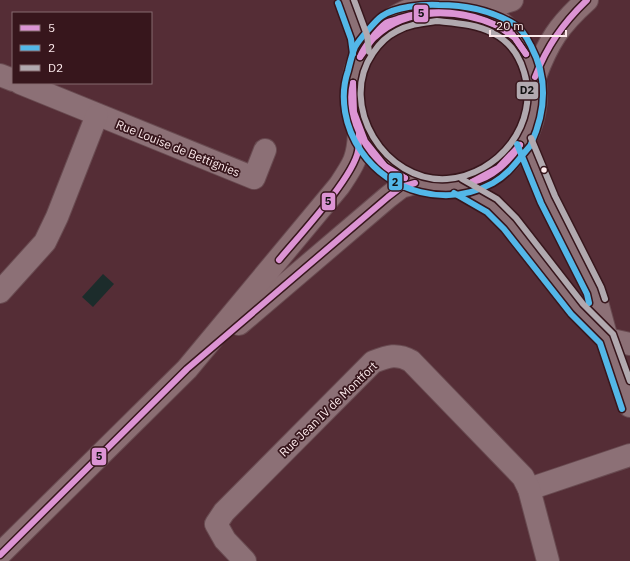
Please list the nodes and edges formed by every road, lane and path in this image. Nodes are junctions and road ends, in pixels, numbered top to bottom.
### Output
1 (346, 0) edge
2 (512, 0) edge
3 (587, 0) edge
4 (421, 2) edge
5 (477, 8) junction
6 (361, 53) junction
7 (0, 75) edge
8 (535, 78) junction
9 (12, 80) edge
10 (22, 84) edge
11 (97, 115) junction
12 (359, 133) junction
13 (524, 141) junction
14 (265, 150) dead end
15 (416, 183) junction
16 (458, 186) junction
17 (0, 292) edge
18 (607, 339) junction
19 (630, 344) edge
20 (187, 369) junction
21 (630, 406) edge
22 (630, 455) edge
23 (529, 489) junction
24 (2, 553) edge
25 (245, 561) edge
26 (548, 561) edge

1 - 6 street
2 - 5 main road
3 - 8 main road
4 - 5 main road
4 - 6 main road
5 - 8 main road
6 - 12 main road
7 - 9 street
8 - 13 main road
10 - 11 street, Rue Louise de Bettignies
11 - 14 street, Rue Louise de Bettignies
11 - 17 street
12 - 15 main road
12 - 20 main road
13 - 16 main road
13 - 18 street
15 - 16 main road
15 - 20 main road
16 - 18 street
18 - 19 street
18 - 21 street
20 - 24 main road
22 - 23 street
23 - 25 street, Rue Jean IV de Montfort
23 - 26 street, Rue Jean IV de Montfort

